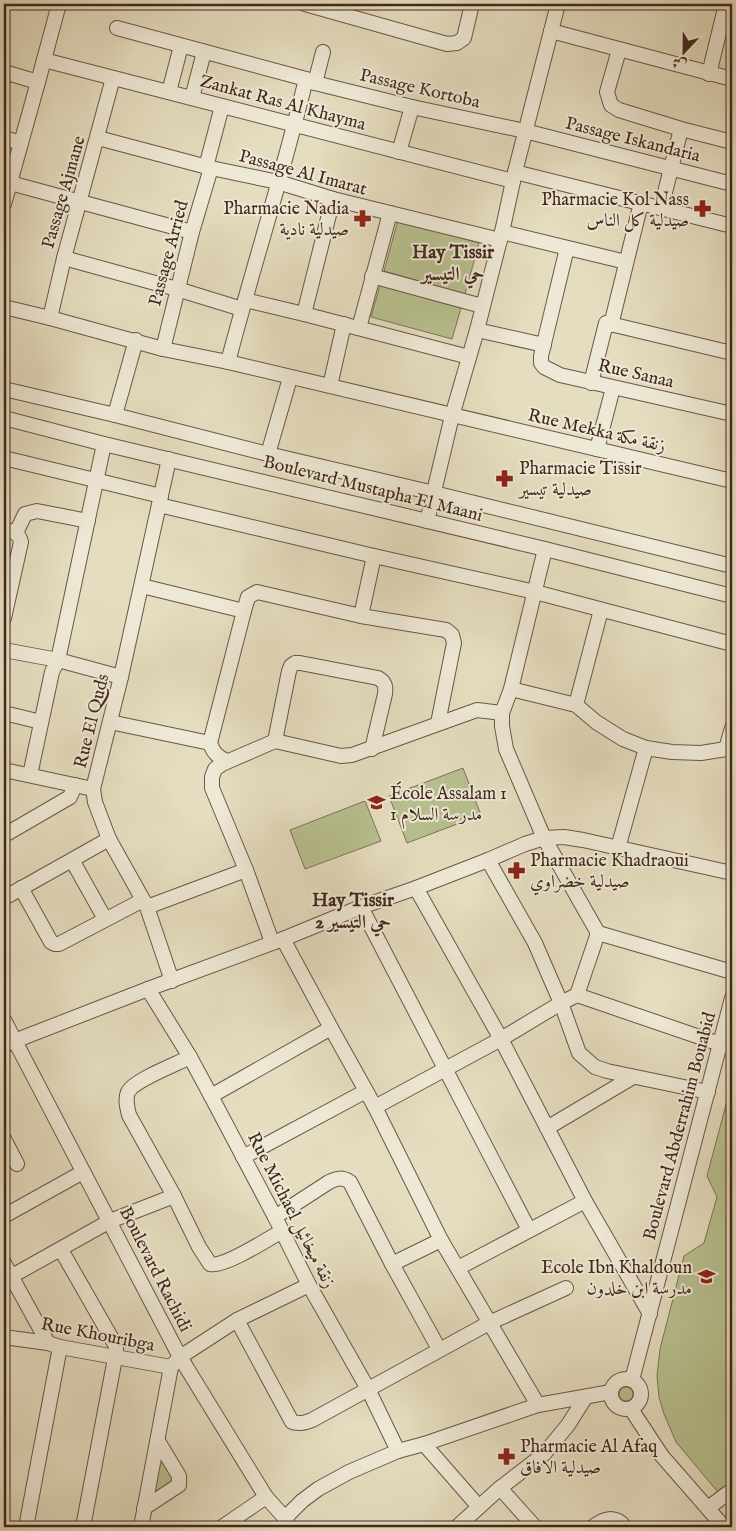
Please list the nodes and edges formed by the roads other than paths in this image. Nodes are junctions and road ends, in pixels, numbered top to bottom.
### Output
1 (59, 4) edge
2 (305, 4) edge
3 (472, 4) edge
4 (558, 4) edge
5 (726, 4) edge
6 (117, 28) dead end
7 (551, 32) junction
8 (181, 46) junction
9 (619, 50) junction
10 (204, 52) junction
11 (323, 52) dead end
12 (44, 60) junction
13 (4, 72) edge
14 (709, 74) junction
15 (113, 78) junction
16 (732, 79) edge
17 (311, 81) junction
18 (38, 82) junction
19 (169, 92) junction
20 (192, 98) junction
21 (222, 106) junction
22 (412, 107) junction
23 (295, 125) junction
24 (681, 129) junction
25 (525, 131) junction
26 (4, 138) edge
27 (98, 138) junction
28 (21, 142) junction
29 (732, 142) edge
30 (399, 152) junction
31 (208, 167) junction
32 (670, 168) junction
33 (514, 176) junction
34 (278, 182) junction
35 (10, 183) junction
36 (732, 184) edge
37 (333, 200) junction
38 (79, 202) junction
39 (4, 203) edge
40 (641, 203) junction
41 (661, 208) junction
42 (390, 213) junction
43 (732, 226) edge
44 (192, 232) junction
45 (501, 236) junction
46 (568, 248) junction
47 (64, 258) junction
48 (626, 262) junction
49 (372, 276) junction
50 (177, 290) junction
51 (243, 305) junction
52 (4, 306) edge
53 (482, 306) junction
54 (304, 314) junction
55 (50, 318) junction
56 (344, 324) junction
57 (608, 324) junction
58 (359, 328) junction
59 (477, 330) junction
60 (136, 340) junction
61 (163, 348) junction
62 (542, 350) junction
63 (732, 353) edge
64 (469, 357) junction
65 (228, 362) junction
66 (290, 378) junction
67 (591, 383) junction
68 (330, 386) junction
69 (613, 388) junction
70 (4, 389) edge
71 (732, 414) edge
72 (115, 415) junction
73 (452, 416) junction
74 (4, 418) edge
75 (104, 444) junction
76 (597, 449) junction
77 (268, 454) junction
78 (4, 458) edge
79 (169, 459) junction
80 (96, 481) junction
81 (732, 482) edge
82 (434, 492) junction
83 (160, 501) junction
84 (88, 521) junction
85 (428, 521) junction
86 (10, 531) edge
87 (545, 549) junction
88 (374, 556) junction
89 (732, 566) edge
90 (142, 586) junction
91 (535, 592) junction
92 (732, 596) edge
93 (601, 610) junction
94 (244, 611) junction
95 (361, 616) junction
96 (4, 618) edge
97 (732, 644) edge
98 (4, 650) edge
99 (58, 660) junction
100 (121, 677) junction
101 (511, 689) junction
102 (576, 705) junction
103 (4, 713) edge
104 (502, 713) junction
105 (41, 722) junction
106 (110, 722) junction
107 (438, 723) junction
108 (732, 728) edge
109 (210, 742) junction
110 (275, 742) junction
111 (646, 748) junction
112 (372, 749) junction
113 (729, 750) edge
114 (227, 761) junction
115 (4, 770) edge
116 (30, 776) junction
117 (75, 786) junction
118 (94, 790) junction
119 (4, 834) edge
120 (544, 838) junction
121 (109, 840) junction
122 (618, 848) junction
123 (72, 860) junction
124 (488, 860) junction
125 (246, 870) junction
126 (732, 873) edge
127 (21, 888) junction
128 (416, 888) junction
129 (4, 898) edge
130 (145, 904) junction
131 (361, 907) junction
132 (106, 920) junction
133 (598, 933) junction
134 (277, 941) junction
135 (732, 972) edge
136 (172, 981) junction
137 (148, 989) junction
138 (577, 995) junction
139 (732, 998) edge
140 (560, 1003) junction
141 (4, 1020) edge
142 (331, 1028) junction
143 (501, 1039) junction
144 (9, 1043) edge
145 (726, 1045) edge
146 (190, 1057) junction
147 (446, 1069) junction
148 (633, 1077) junction
149 (366, 1091) junction
150 (708, 1092) junction
151 (211, 1096) junction
152 (375, 1107) junction
153 (547, 1128) junction
154 (6, 1147) edge
155 (243, 1157) junction
156 (17, 1164) dead end
157 (83, 1172) junction
158 (174, 1196) junction
159 (585, 1201) junction
160 (4, 1216) edge
161 (275, 1217) junction
162 (110, 1221) junction
163 (529, 1230) junction
164 (282, 1231) junction
165 (441, 1240) junction
166 (59, 1250) junction
167 (4, 1263) edge
168 (392, 1264) junction
169 (458, 1268) junction
170 (12, 1276) junction
171 (309, 1285) junction
172 (566, 1288) dead end
173 (650, 1314) junction
174 (237, 1320) junction
175 (489, 1323) junction
176 (4, 1337) edge
177 (54, 1345) junction
178 (438, 1349) junction
179 (115, 1358) junction
180 (175, 1362) junction
181 (632, 1380) junction
182 (368, 1389) junction
183 (611, 1392) junction
184 (585, 1398) junction
185 (538, 1405) junction
186 (631, 1408) junction
187 (158, 1441) junction
188 (424, 1444) junction
189 (398, 1451) junction
190 (500, 1488) junction
191 (732, 1490) edge
192 (266, 1497) junction
193 (478, 1507) junction
194 (144, 1508) junction
195 (708, 1508) junction
196 (287, 1522) edge
197 (720, 1526) edge
198 (26, 1527) edge
199 (83, 1527) edge
200 (141, 1527) edge
201 (222, 1527) edge
202 (457, 1527) edge
203 (535, 1527) edge
204 (593, 1527) edge
205 (625, 1527) edge

1 - 12 street
2 - 3 street
4 - 7 street
5 - 14 street
6 - 8 street, Passage Kortoba
7 - 9 street
7 - 25 street
8 - 10 street, Passage Kortoba
8 - 19 street
9 - 14 street
9 - 24 street
10 - 17 street, Passage Kortoba
10 - 20 street
11 - 17 street
12 - 15 street, Zankat Ras Al Khayma
12 - 18 street
13 - 18 street
14 - 16 street
15 - 19 street, Zankat Ras Al Khayma
15 - 27 street, Passage Ajmane
17 - 22 street, Passage Kortoba
17 - 23 street
18 - 28 street
19 - 20 street, Zankat Ras Al Khayma
20 - 21 street, Zankat Ras Al Khayma
21 - 23 street, Zankat Ras Al Khayma
21 - 31 street, Passage Arried
22 - 25 street, Passage Kortoba
22 - 30 street
23 - 30 street, Zankat Ras Al Khayma
23 - 34 street
24 - 29 street
24 - 32 street
25 - 32 street, Passage Iskandaria
25 - 33 street
26 - 28 street
27 - 31 street, Passage Al Imarat
27 - 38 street, Passage Ajmane
28 - 35 street
30 - 33 street, Zankat Ras Al Khayma
31 - 34 street, Passage Al Imarat
31 - 44 street, Passage Arried
32 - 36 street, Passage Iskandaria
32 - 41 street
33 - 40 street, Zankat Ras Al Khayma
33 - 45 street
34 - 37 street, Passage Al Imarat
34 - 51 street
35 - 38 street
35 - 39 street
37 - 42 street, Passage Al Imarat
37 - 54 street
38 - 44 street
38 - 47 street, Passage Ajmane
40 - 41 street, Zankat Ras Al Khayma
40 - 48 street
41 - 43 street, Zankat Ras Al Khayma
42 - 45 street, Passage Al Imarat
42 - 49 street
44 - 50 street, Passage Arried
45 - 46 street, Passage Al Imarat
45 - 53 street
46 - 48 street, Passage Al Imarat
46 - 62 street
47 - 50 street
47 - 55 street, Passage Ajmane
48 - 57 street
49 - 53 street
49 - 58 street
50 - 51 street
50 - 61 street, Passage Arried
51 - 54 street
51 - 65 street
52 - 55 street, Rue Mekka زنقة مكة
53 - 59 street
54 - 56 street
55 - 60 street, Rue Mekka زنقة مكة
56 - 58 street
56 - 68 street
57 - 63 street
57 - 67 street
58 - 64 street
59 - 62 street
59 - 64 street
60 - 61 street, Rue Mekka زنقة مكة
60 - 72 street
61 - 65 street, Rue Mekka زنقة مكة
62 - 67 street, Rue Sanaa
64 - 73 street
65 - 66 street, Rue Mekka زنقة مكة
66 - 68 street, Rue Mekka زنقة مكة
66 - 77 street
67 - 69 street, Rue Sanaa
68 - 73 street, Rue Mekka زنقة مكة
69 - 71 street, Rue Sanaa
69 - 76 street
70 - 72 street, Boulevard Mustapha El Maani
72 - 77 street, Boulevard Mustapha El Maani
73 - 76 street, Rue Mekka زنقة مكة
73 - 82 street
74 - 75 street, Boulevard Mustapha El Maani
75 - 79 street, Boulevard Mustapha El Maani
75 - 80 street
76 - 81 street, Rue Mekka زنقة مكة
77 - 82 street, Boulevard Mustapha El Maani
78 - 80 street
79 - 83 street, Rue El Quds
79 - 85 street, Boulevard Mustapha El Maani
80 - 83 street
80 - 84 street
82 - 85 street
82 - 89 street, Boulevard Mustapha El Maani
83 - 88 street
83 - 90 street, Rue El Quds
84 - 86 street
84 - 99 street
85 - 87 street, Boulevard Mustapha El Maani
86 - 96 street
87 - 91 street
87 - 92 street, Boulevard Mustapha El Maani
88 - 91 street
88 - 95 street
90 - 94 street
90 - 100 street, Rue El Quds
91 - 93 street
91 - 101 street
93 - 97 street
93 - 102 street
94 - 95 street
94 - 109 street
95 - 107 street
98 - 99 street
99 - 100 street
99 - 105 street
100 - 106 street, Rue El Quds
101 - 102 street
101 - 104 street
102 - 111 street
103 - 105 street
104 - 107 street
104 - 120 street
105 - 116 street
106 - 109 street
106 - 118 street, Rue El Quds
107 - 112 street
108 - 113 street
109 - 114 street
110 - 112 street
110 - 112 street
110 - 114 street
111 - 113 street
111 - 122 street
114 - 125 street
115 - 116 street
116 - 117 street
117 - 118 street
117 - 119 street
118 - 121 street, Rue El Quds
120 - 122 street
120 - 124 street
120 - 133 street
121 - 123 street
121 - 130 street, Rue El Quds
122 - 126 street
123 - 127 street
123 - 132 street
124 - 128 street
124 - 140 street
125 - 130 street
125 - 134 street
127 - 129 street
127 - 132 street
128 - 131 street
128 - 143 street
130 - 132 street
130 - 136 street, Rue El Quds
131 - 134 street
131 - 147 street
133 - 135 street
133 - 138 street
134 - 136 street
134 - 142 street
136 - 137 street
137 - 144 street
137 - 146 street, Rue Michael زنقة ميخائيل
138 - 140 street
138 - 145 street
139 - 145 street, Boulevard Abderrahim Bouabid
140 - 143 street
140 - 148 street
141 - 144 street, Boulevard Rachidi
142 - 149 street
142 - 151 street
143 - 147 street
143 - 153 street
144 - 157 street, Boulevard Rachidi
145 - 150 street, Boulevard Abderrahim Bouabid
146 - 151 street, Rue Michael زنقة ميخائيل
146 - 158 street
147 - 152 street
147 - 163 street
148 - 150 street
148 - 153 street
149 - 152 street
149 - 155 street
150 - 173 street, Boulevard Abderrahim Bouabid
151 - 155 street, Rue Michael زنقة ميخائيل
152 - 165 street
153 - 159 street
154 - 156 street
155 - 161 street, Rue Michael زنقة ميخائيل
157 - 160 street
157 - 162 street, Boulevard Rachidi
158 - 162 street
158 - 164 street
159 - 163 street
159 - 173 street
161 - 164 street, Rue Michael زنقة ميخائيل
161 - 168 street
162 - 166 street
162 - 180 street, Boulevard Rachidi
163 - 169 street
164 - 171 street, Rue Michael زنقة ميخائيل
165 - 168 street
165 - 169 street
166 - 170 street
166 - 179 street
167 - 170 street
168 - 178 street
169 - 175 street
170 - 177 street
171 - 174 street
171 - 182 street, Rue Michael زنقة ميخائيل
172 - 175 street
173 - 181 street, Boulevard Abderrahim Bouabid
174 - 180 street
174 - 182 street
175 - 178 street
175 - 185 street
176 - 177 street, Rue Khouribga
177 - 179 street, Rue Khouribga
177 - 198 street
178 - 182 street
179 - 180 street, Rue Khouribga
179 - 199 street
180 - 187 street
180 - 192 street, Boulevard Rachidi
181 - 183 street
181 - 186 street
182 - 189 street, Rue Michael زنقة ميخائيل
183 - 184 street
183 - 186 street
184 - 185 street
184 - 190 street
185 - 188 street
186 - 195 street
187 - 194 street
187 - 194 street
188 - 189 street
188 - 193 street
189 - 196 street
190 - 193 street
190 - 203 street
191 - 195 street
192 - 196 street, Boulevard Rachidi
192 - 201 street
193 - 202 street
194 - 200 street
195 - 197 street
204 - 205 street

